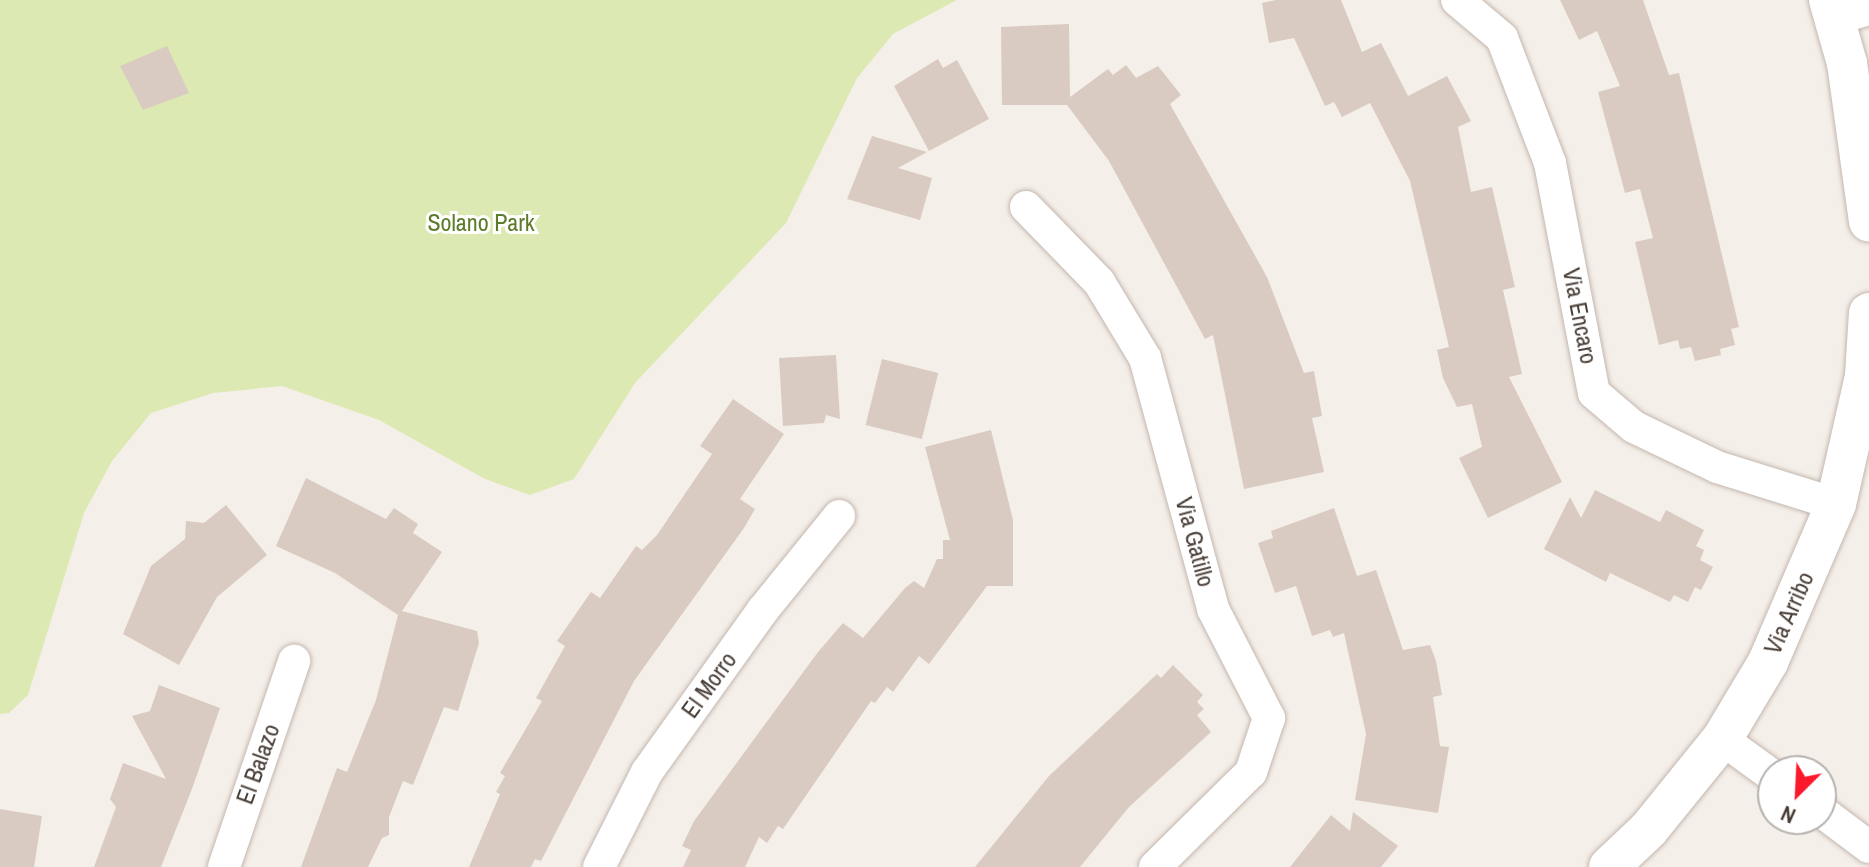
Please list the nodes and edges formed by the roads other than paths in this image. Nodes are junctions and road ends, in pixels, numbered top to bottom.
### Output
1 (1457, 0) edge
2 (1844, 9) edge
3 (1858, 59) edge
4 (1026, 207) dead end
5 (1869, 221) edge
6 (1869, 313) edge
7 (1836, 504) junction
8 (839, 516) dead end
9 (294, 661) dead end
10 (1722, 739) junction
11 (1757, 764) edge
12 (1837, 823) edge
13 (1869, 847) edge
14 (224, 867) edge
15 (599, 867) edge
16 (1155, 867) edge
17 (1609, 867) edge

1 - 7 street, Via Encaro
2 - 3 street
3 - 5 street
4 - 16 street, Via Gatillo
6 - 7 street, Via Arribo
7 - 10 street, Via Arribo
8 - 15 street, El Morro
9 - 14 street, El Balazo
10 - 11 street
10 - 17 street, Via Arribo
12 - 13 street

